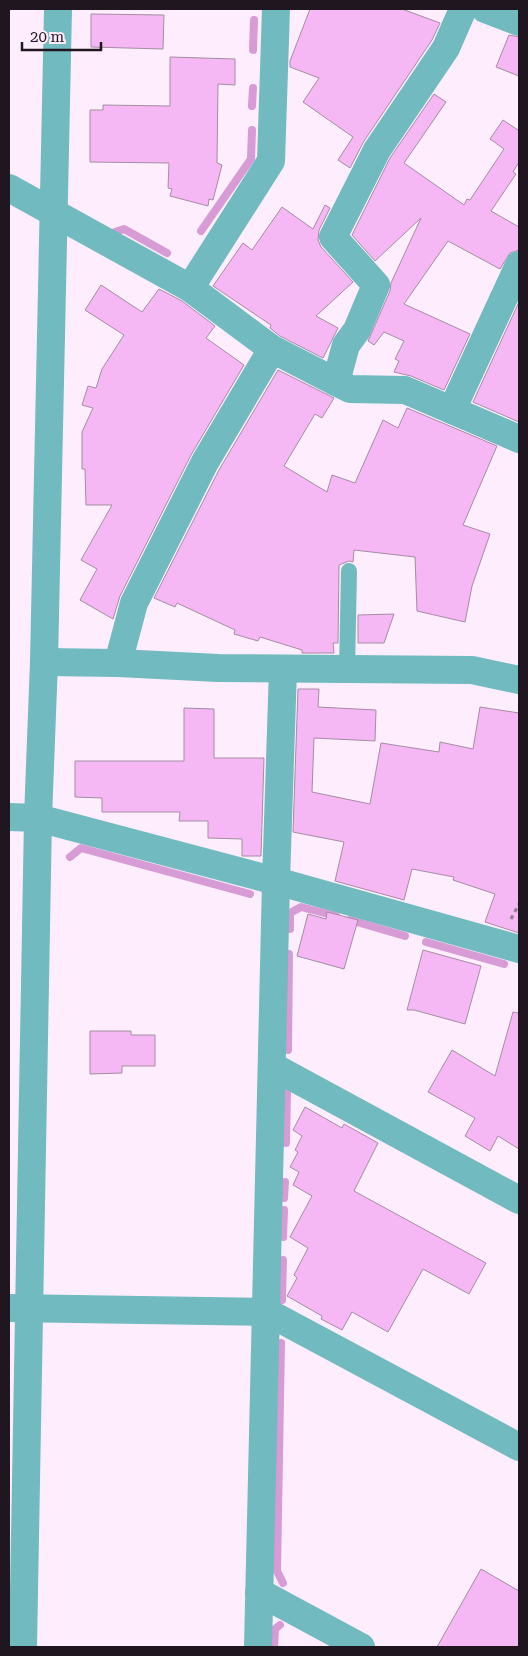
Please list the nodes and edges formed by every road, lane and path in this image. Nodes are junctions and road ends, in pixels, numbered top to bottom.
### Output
1 (58, 9) edge
2 (276, 9) edge
3 (463, 9) edge
4 (9, 188) edge
5 (54, 212) junction
6 (519, 265) edge
7 (190, 288) junction
8 (272, 350) junction
9 (336, 382) junction
10 (452, 410) junction
11 (519, 439) edge
12 (349, 571) dead end
13 (44, 662) junction
14 (118, 663) junction
15 (283, 669) junction
16 (347, 670) junction
17 (519, 680) edge
18 (9, 817) edge
19 (38, 818) junction
20 (276, 881) junction
21 (519, 950) edge
22 (272, 1066) junction
23 (519, 1200) edge
24 (19, 1308) edge
25 (266, 1312) junction
26 (519, 1447) edge
27 (260, 1592) junction
28 (23, 1647) edge
29 (258, 1647) edge
30 (361, 1647) edge

1 - 5 street
2 - 7 street
3 - 9 street
4 - 5 street
5 - 7 street
5 - 13 street
6 - 10 street
7 - 8 street
8 - 9 street
8 - 14 street
9 - 10 street
10 - 11 street
12 - 16 lane
13 - 14 street
13 - 19 street
14 - 15 street
15 - 16 street
15 - 20 street
16 - 17 street
18 - 19 street
19 - 20 street
19 - 24 street
20 - 21 street
20 - 22 street
22 - 23 street
22 - 25 street
24 - 25 street
24 - 28 street
25 - 26 street
25 - 27 street
27 - 29 street
27 - 30 street

